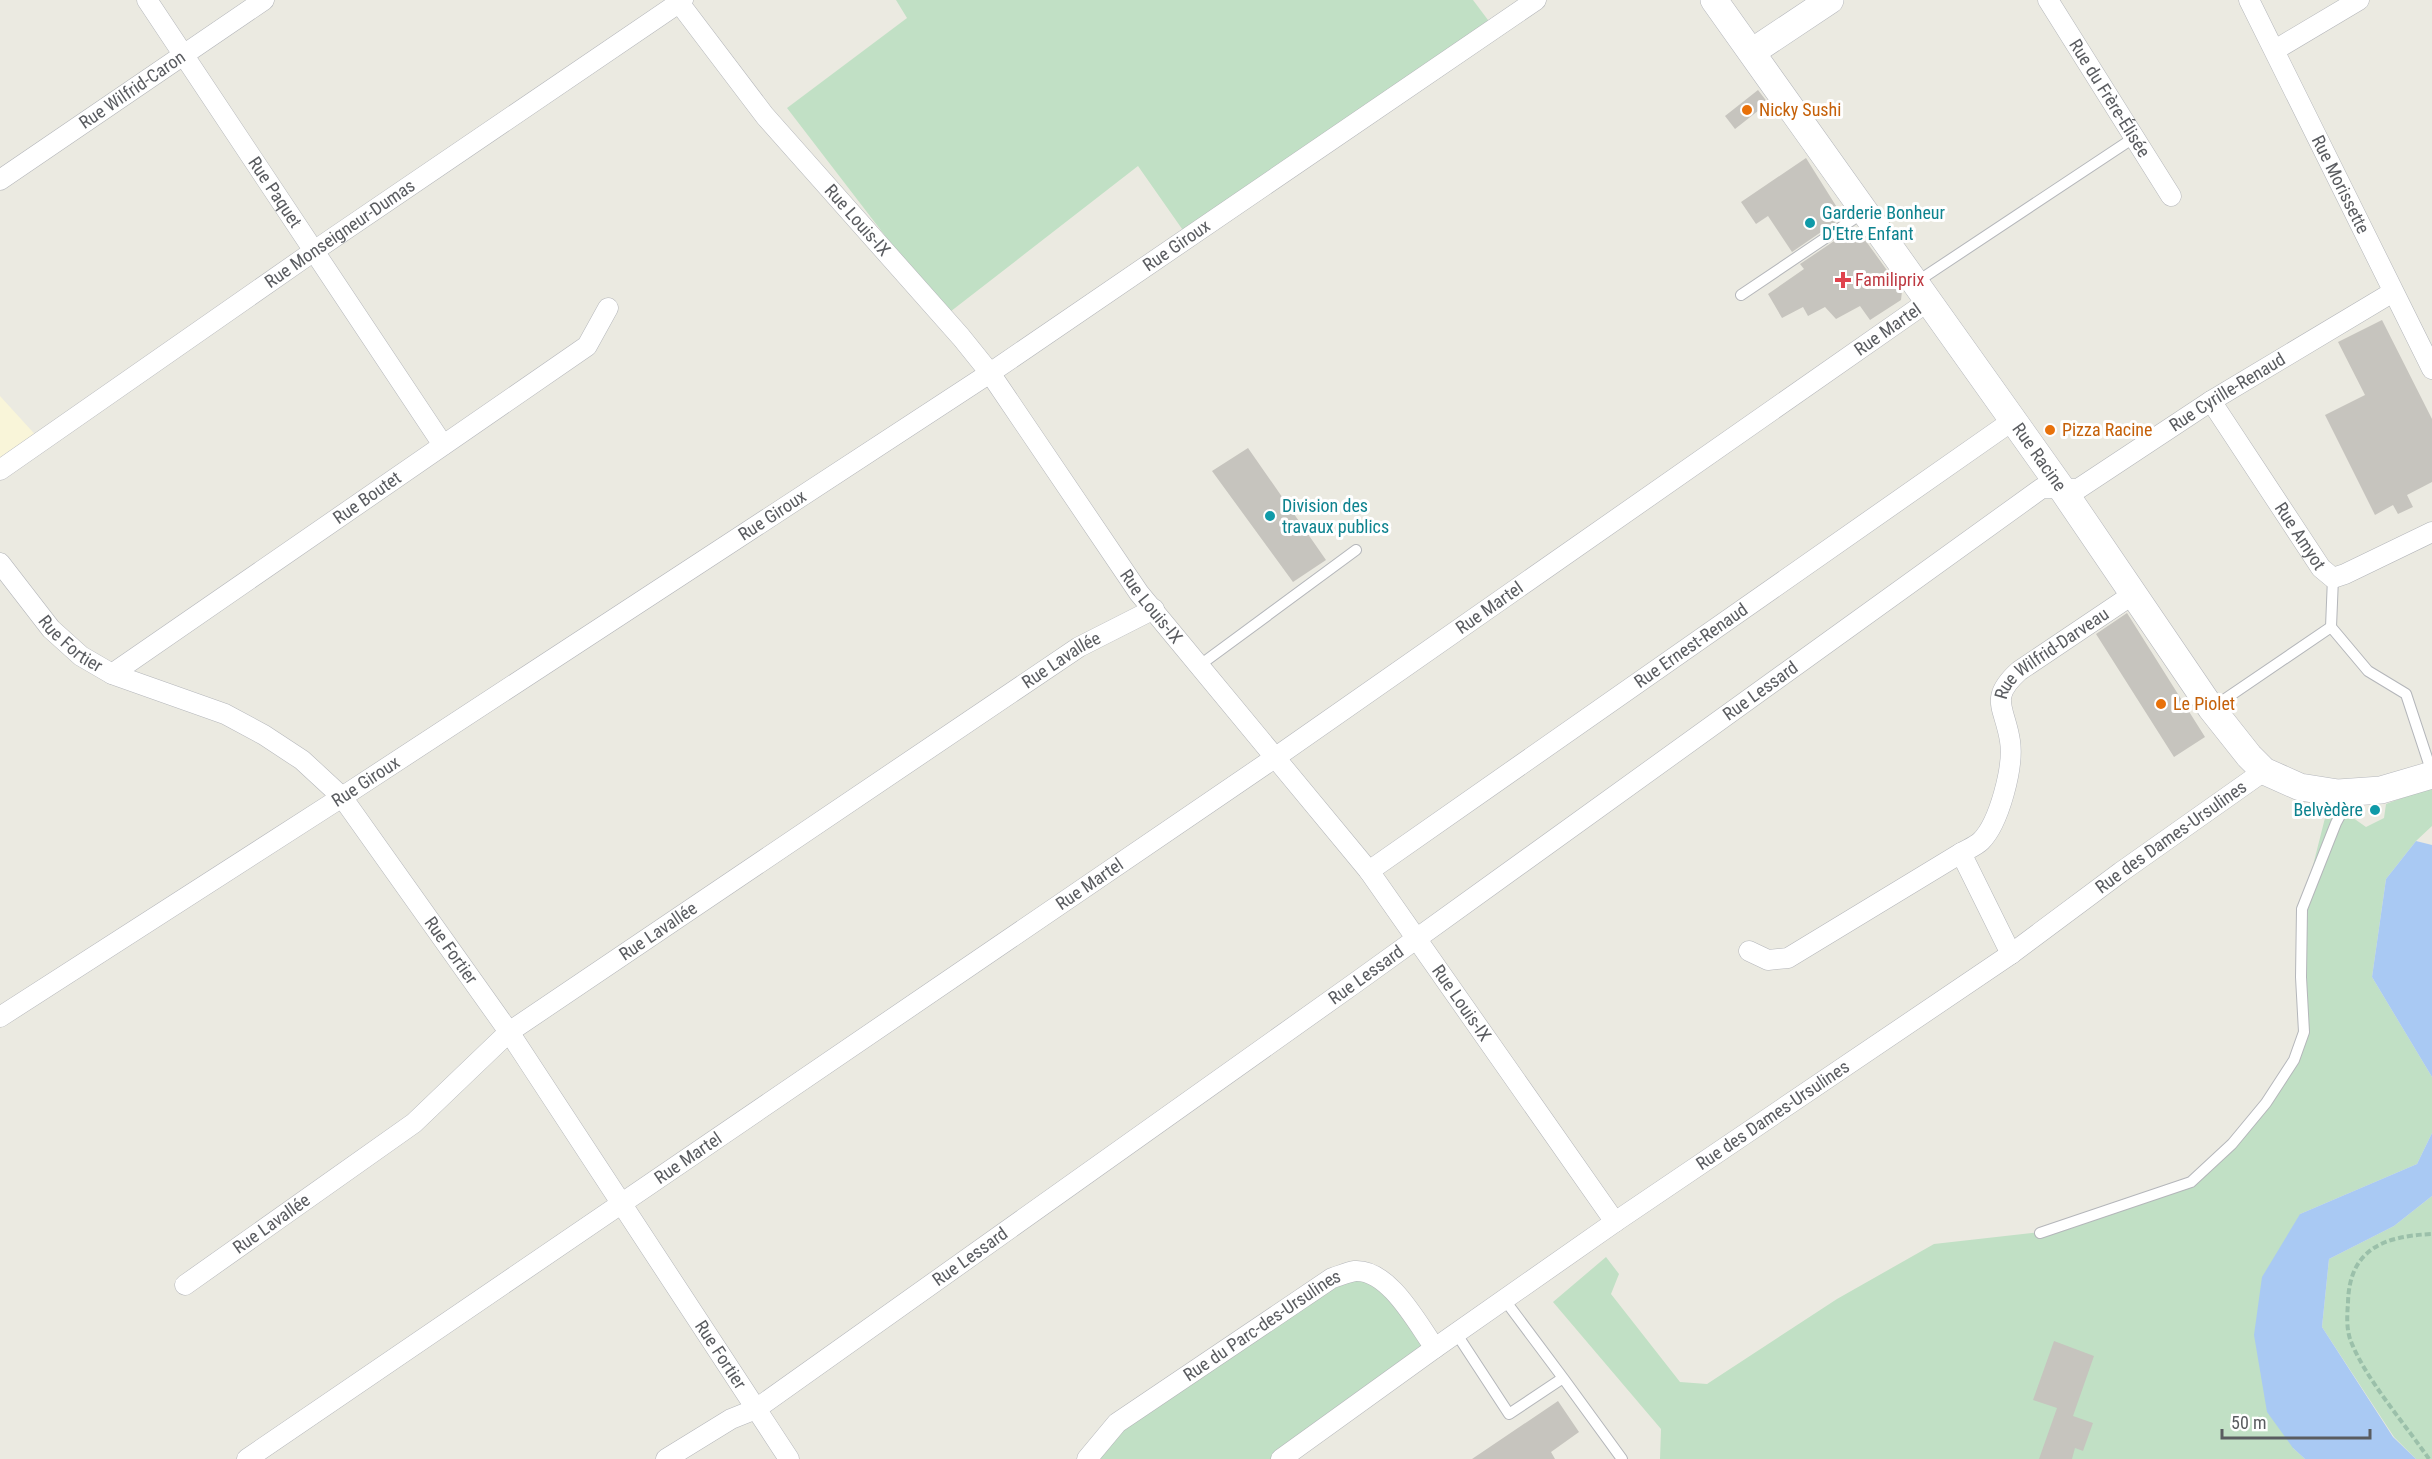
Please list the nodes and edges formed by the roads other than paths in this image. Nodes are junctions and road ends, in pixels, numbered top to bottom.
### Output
1 (147, 0) edge
2 (264, 0) edge
3 (1536, 0) edge
4 (1714, 0) edge
5 (1830, 0) edge
6 (2048, 0) edge
7 (2249, 0) edge
8 (2360, 0) edge
9 (680, 1) edge
10 (2276, 50) junction
11 (1752, 52) junction
12 (184, 55) junction
13 (2135, 137) junction
14 (0, 180) edge
15 (2171, 195) dead end
16 (1864, 212) junction
17 (314, 251) junction
18 (2393, 292) junction
19 (1921, 293) junction
20 (1741, 295) dead end
21 (608, 308) dead end
22 (2432, 369) edge
23 (990, 373) junction
24 (2211, 402) junction
25 (2012, 421) junction
26 (443, 445) junction
27 (0, 470) edge
28 (2062, 489) junction
29 (2432, 532) edge
30 (1356, 550) dead end
31 (0, 563) edge
32 (2333, 578) junction
33 (2132, 595) junction
34 (1154, 609) junction
35 (2331, 627) junction
36 (1200, 665) junction
37 (112, 674) junction
38 (2211, 708) junction
39 (1276, 757) junction
40 (2264, 771) junction
41 (2432, 774) edge
42 (2352, 793) junction
43 (342, 797) junction
44 (1961, 853) junction
45 (1369, 871) junction
46 (1415, 938) junction
47 (1749, 951) dead end
48 (2011, 954) junction
49 (0, 1017) edge
50 (509, 1032) junction
51 (619, 1203) junction
52 (1615, 1222) junction
53 (2040, 1233) dead end
54 (185, 1284) dead end
55 (1504, 1299) junction
56 (1456, 1333) junction
57 (1435, 1348) junction
58 (1563, 1378) junction
59 (756, 1409) junction
60 (247, 1459) edge
61 (666, 1459) edge
62 (789, 1459) edge
63 (1087, 1459) edge
64 (1281, 1459) edge
65 (1622, 1459) edge

1 - 12 street, Rue Paquet
2 - 12 street, Rue Wilfrid-Caron
3 - 23 street, Rue Giroux
4 - 11 main road, Rue Racine
5 - 11 main road
6 - 13 street, Rue du Frère-Élisée
7 - 10 street, Rue Morissette
8 - 10 street
9 - 17 street, Rue Monseigneur-Dumas
9 - 23 street, Rue Louis-IX
10 - 18 street, Rue Morissette
11 - 16 main road, Rue Racine
12 - 14 street, Rue Wilfrid-Caron
12 - 17 street, Rue Paquet
13 - 15 street, Rue du Frère-Élisée
13 - 19 lane
16 - 19 main road, Rue Racine
16 - 20 lane
17 - 26 street, Rue Paquet
17 - 27 street, Rue Monseigneur-Dumas
18 - 22 street, Rue Morissette
18 - 24 street, Rue Cyrille-Renaud
19 - 25 main road, Rue Racine
19 - 39 street, Rue Martel
21 - 26 street, Rue Boutet
23 - 34 street, Rue Louis-IX
23 - 43 street, Rue Giroux
24 - 28 street, Rue Cyrille-Renaud
24 - 32 street, Rue Amyot
25 - 28 main road, Rue Racine
25 - 45 street, Rue Ernest-Renaud
26 - 37 street, Rue Boutet
28 - 33 main road, Rue Racine
28 - 46 street, Rue Lessard
29 - 32 street, Rue Amyot
30 - 36 lane
31 - 37 street, Rue Fortier
32 - 35 lane
33 - 38 main road, Rue Racine
33 - 44 street, Rue Wilfrid-Darveau
34 - 36 street, Rue Louis-IX
34 - 50 street, Rue Lavallée
35 - 38 lane
35 - 41 lane
36 - 39 street, Rue Louis-IX
37 - 43 street, Rue Fortier
38 - 40 main road, Rue Racine
39 - 45 street, Rue Louis-IX
39 - 51 street, Rue Martel
40 - 42 main road, Rue Racine
40 - 48 street, Rue des Dames-Ursulines
41 - 42 main road, Rue Racine
42 - 53 lane
43 - 49 street, Rue Giroux
43 - 50 street, Rue Fortier
44 - 47 street, Rue Wilfrid-Darveau
44 - 48 street
45 - 46 street, Rue Louis-IX
46 - 52 street, Rue Louis-IX
46 - 59 street, Rue Lessard
48 - 52 street, Rue des Dames-Ursulines
50 - 51 street, Rue Fortier
50 - 54 street, Rue Lavallée
51 - 59 street, Rue Fortier
51 - 60 street, Rue Martel
52 - 55 street, Rue des Dames-Ursulines
55 - 56 street, Rue des Dames-Ursulines
55 - 58 lane
56 - 57 street, Rue des Dames-Ursulines
56 - 58 lane
57 - 63 street, Rue du Parc-des-Ursulines
57 - 64 street, Rue des Dames-Ursulines
58 - 65 lane
59 - 61 street, Rue Lessard
59 - 62 street, Rue Fortier

